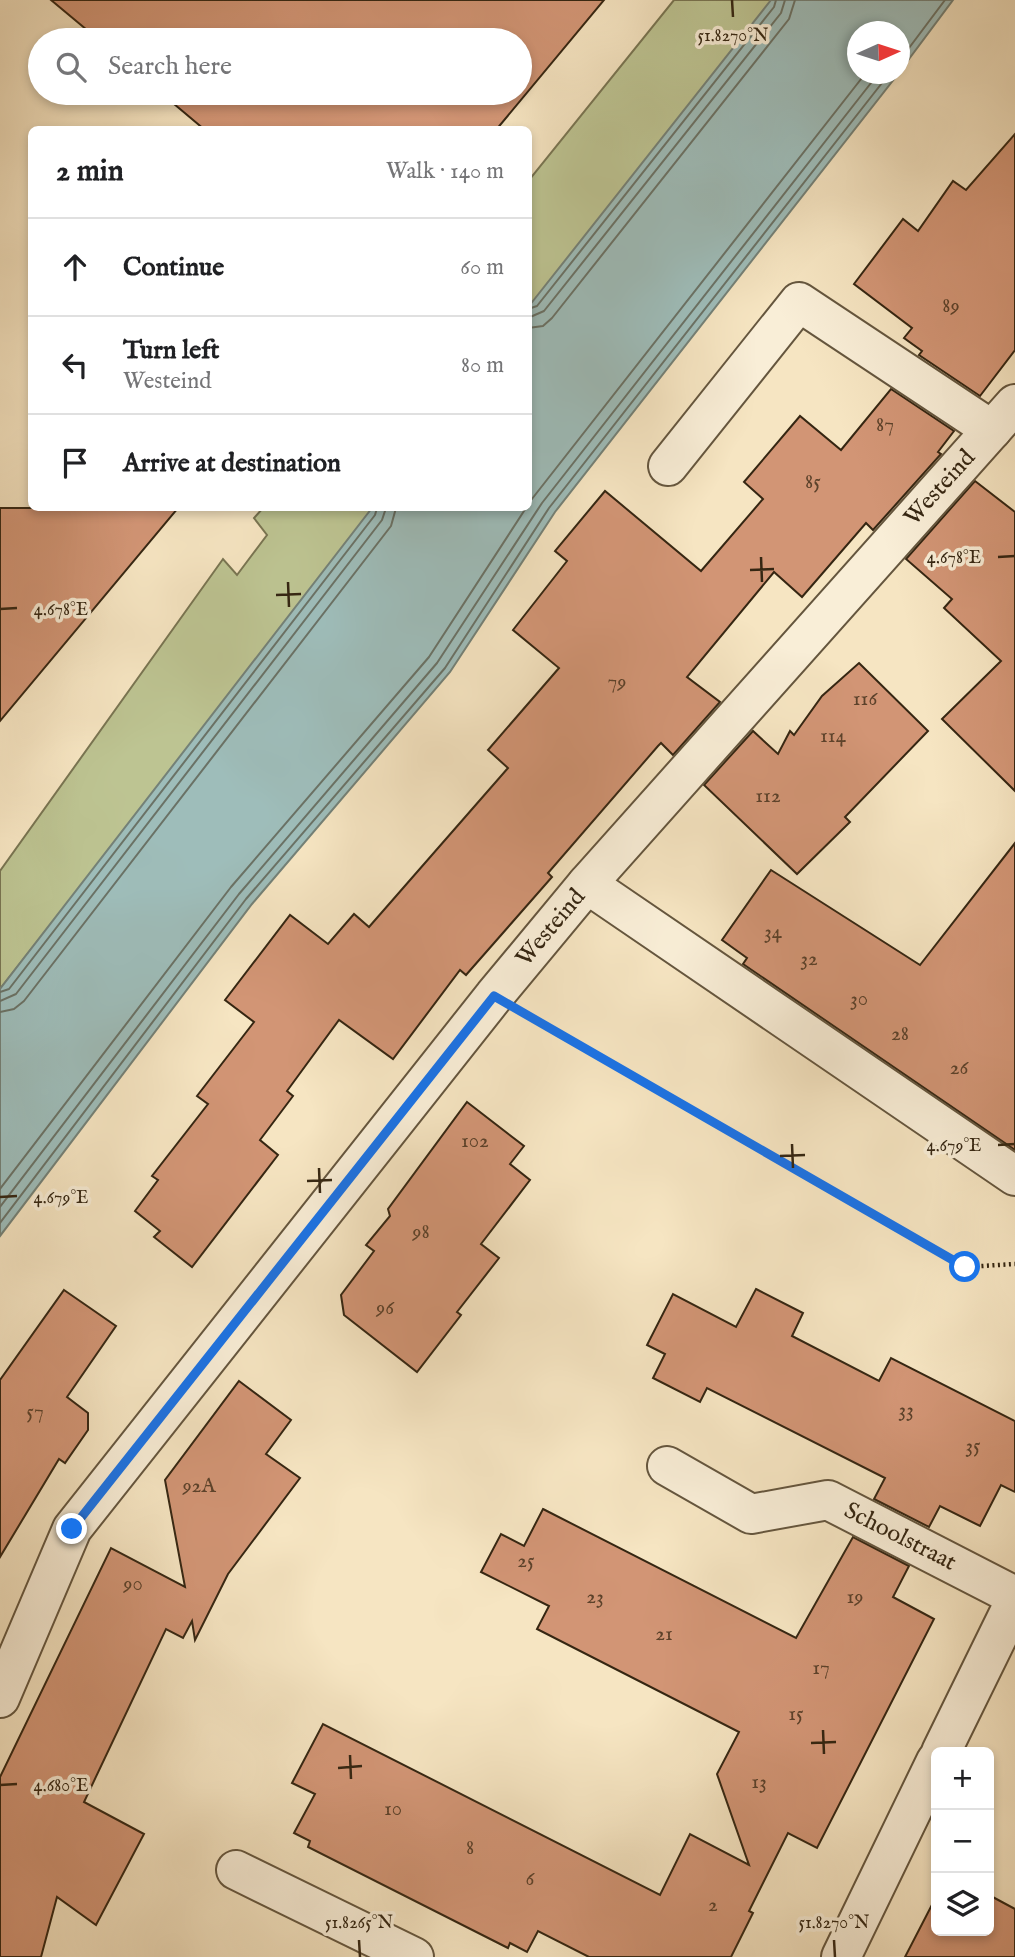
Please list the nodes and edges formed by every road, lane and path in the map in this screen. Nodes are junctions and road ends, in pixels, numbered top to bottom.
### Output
1 (1003, 417) edge
2 (668, 466) dead end
3 (587, 884) junction
4 (494, 996) junction
5 (1015, 1176) edge
6 (1015, 1264) edge
7 (667, 1466) dead end
8 (1015, 1598) edge
9 (0, 1698) edge
10 (943, 1747) edge
11 (931, 1771) edge
12 (236, 1870) dead end
13 (414, 1957) edge
14 (841, 1957) edge

1 - 2 street
1 - 3 street, Westeind
3 - 4 street, Westeind
3 - 5 street
4 - 6 path
4 - 9 street, Westeind
7 - 8 street, Schoolstraat
8 - 10 street, Schoolstraat
11 - 14 street
12 - 13 street

